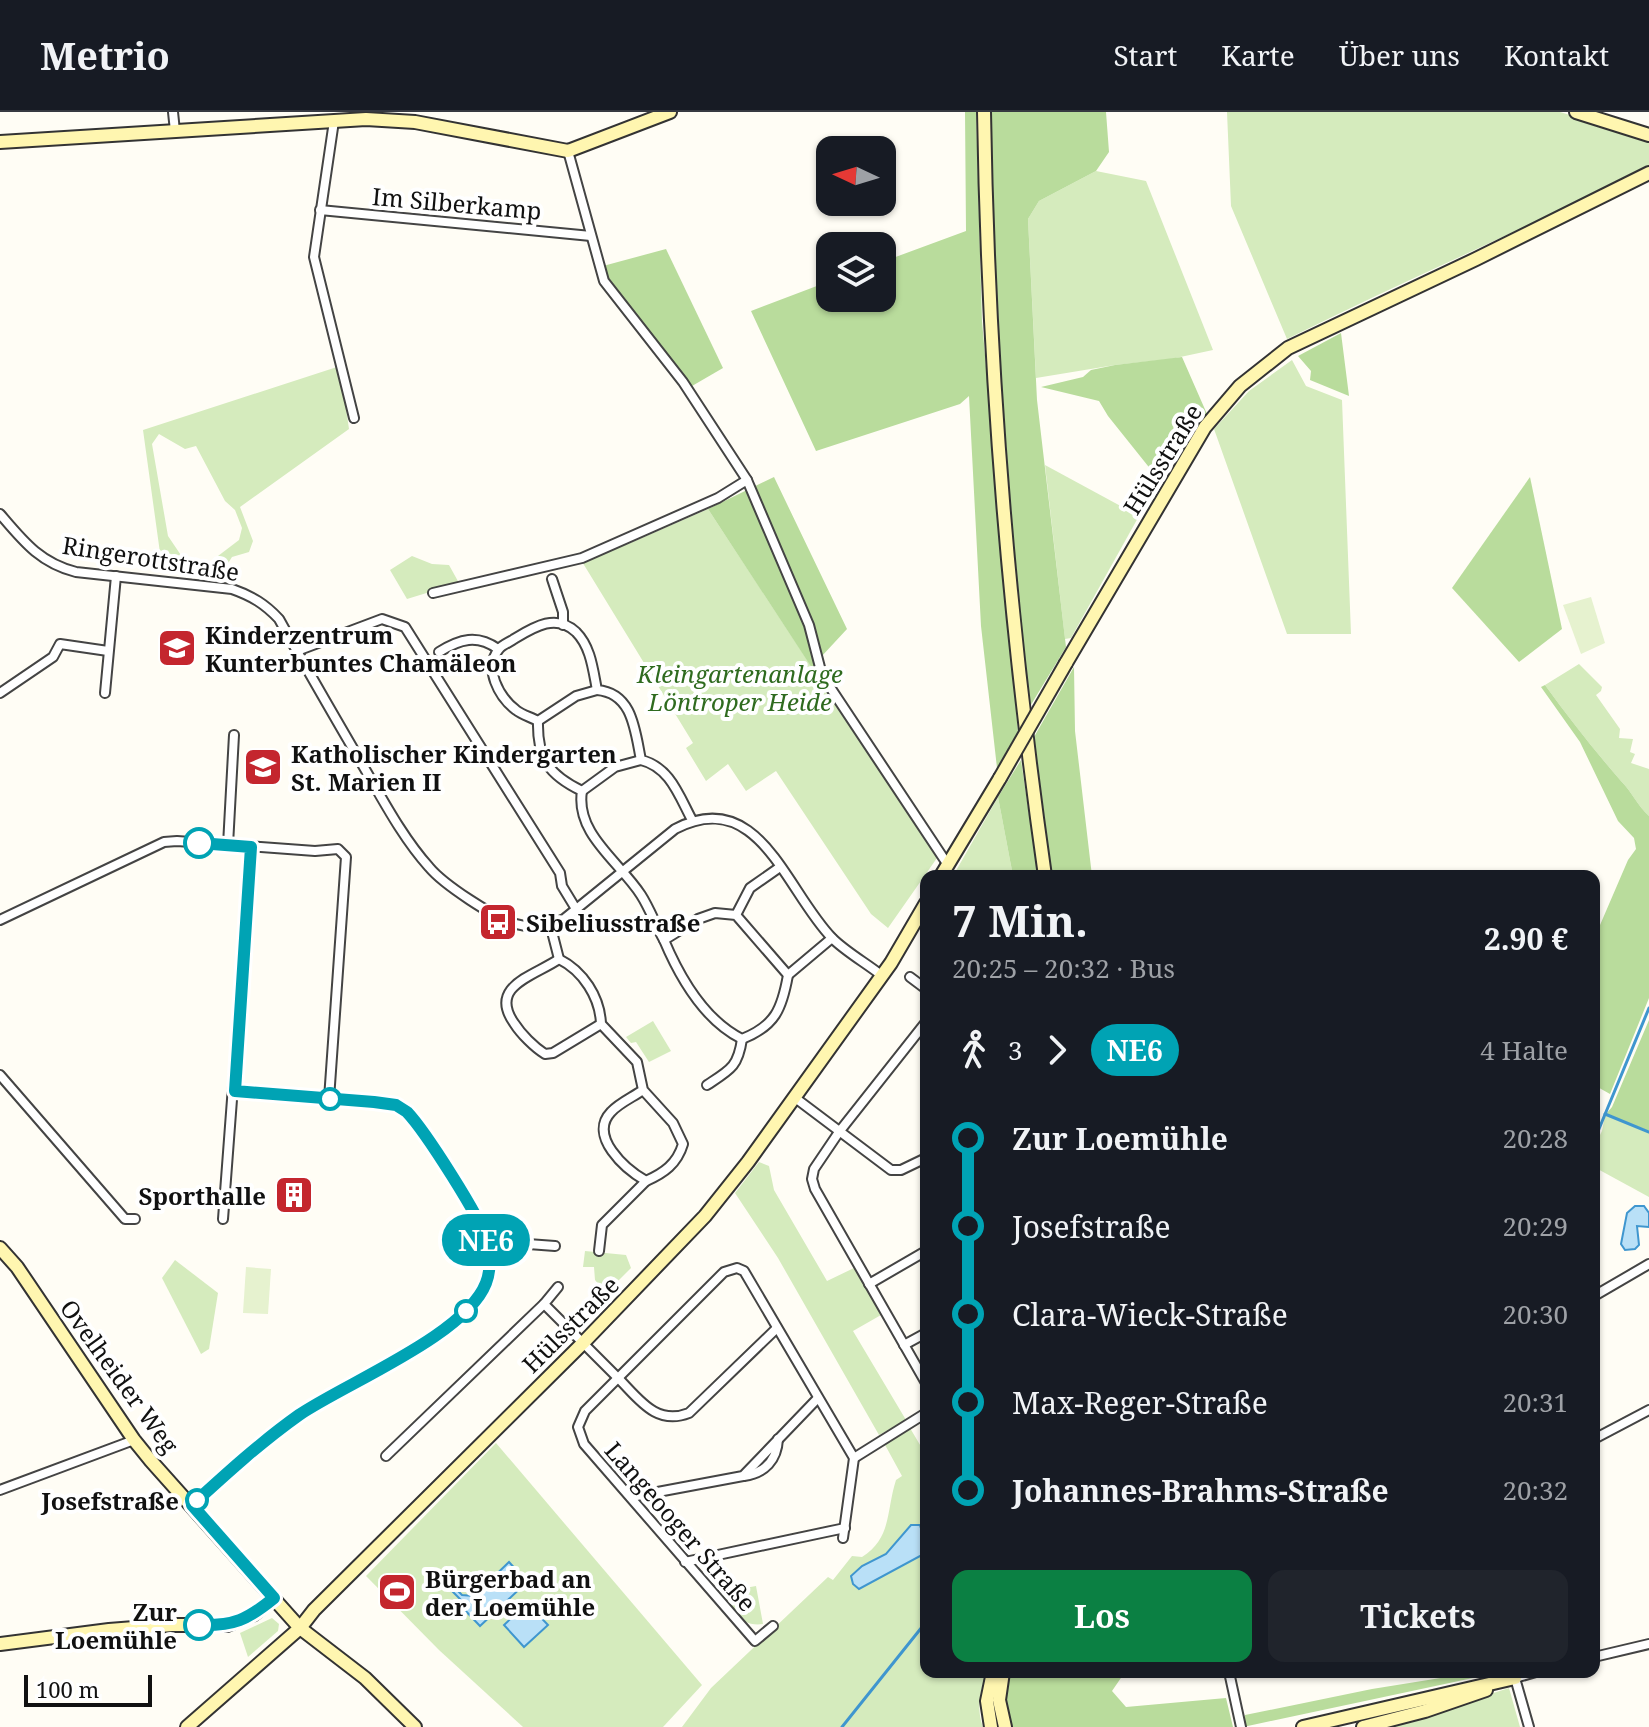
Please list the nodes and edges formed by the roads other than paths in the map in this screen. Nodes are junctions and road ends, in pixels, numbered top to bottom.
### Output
1 (173, 112) edge
2 (670, 112) edge
3 (984, 112) edge
4 (1576, 112) edge
5 (366, 116) edge
6 (334, 121) junction
7 (175, 131) junction
8 (1649, 135) edge
9 (0, 142) edge
10 (568, 151) junction
11 (1649, 173) edge
12 (320, 210) junction
13 (591, 236) junction
14 (354, 418) dead end
15 (747, 480) junction
16 (0, 514) edge
17 (116, 576) junction
18 (552, 579) dead end
19 (433, 593) dead end
20 (563, 625) junction
21 (498, 649) junction
22 (108, 651) junction
23 (297, 651) junction
24 (439, 652) dead end
25 (597, 690) junction
26 (0, 693) edge
27 (105, 693) dead end
28 (538, 721) junction
29 (234, 735) dead end
30 (641, 760) junction
31 (582, 791) junction
32 (692, 820) junction
33 (228, 845) junction
34 (251, 847) junction
35 (780, 867) junction
36 (944, 870) edge
37 (1044, 870) edge
38 (622, 872) junction
39 (576, 909) junction
40 (920, 914) edge
41 (736, 915) junction
42 (0, 920) edge
43 (550, 924) junction
44 (832, 938) junction
45 (664, 940) junction
46 (559, 959) junction
47 (788, 975) junction
48 (881, 975) junction
49 (910, 977) dead end
50 (920, 984) edge
51 (601, 1024) junction
52 (920, 1030) edge
53 (742, 1039) junction
54 (0, 1075) edge
55 (707, 1085) dead end
56 (643, 1090) junction
57 (235, 1091) junction
58 (794, 1097) junction
59 (329, 1099) junction
60 (839, 1132) junction
61 (920, 1160) edge
62 (646, 1181) junction
63 (135, 1219) dead end
64 (223, 1219) dead end
65 (487, 1241) junction
66 (555, 1246) dead end
67 (0, 1248) edge
68 (599, 1251) dead end
69 (920, 1254) edge
70 (1649, 1264) edge
71 (869, 1284) junction
72 (558, 1287) dead end
73 (1600, 1293) edge
74 (544, 1304) junction
75 (777, 1328) junction
76 (920, 1336) edge
77 (583, 1343) junction
78 (904, 1345) junction
79 (920, 1373) edge
80 (618, 1378) junction
81 (818, 1398) junction
82 (1649, 1410) edge
83 (920, 1417) edge
84 (1600, 1436) edge
85 (134, 1440) junction
86 (386, 1456) dead end
87 (854, 1458) junction
88 (0, 1490) edge
89 (631, 1497) junction
90 (192, 1505) junction
91 (685, 1562) junction
92 (274, 1598) junction
93 (773, 1626) dead end
94 (300, 1628) junction
95 (0, 1644) edge
96 (1649, 1644) edge
97 (1600, 1656) edge
98 (992, 1678) edge
99 (1002, 1678) edge
100 (1230, 1678) edge
101 (1515, 1678) joint
102 (1378, 1720) edge
103 (187, 1727) edge
104 (415, 1727) edge
105 (991, 1727) edge
106 (1005, 1727) edge
107 (1241, 1727) edge
108 (1303, 1727) edge
109 (1363, 1727) edge
110 (1529, 1727) edge

1 - 7 street
2 - 10 street
3 - 37 street
4 - 8 street
5 - 6 street
5 - 10 street
6 - 7 street
6 - 12 street
7 - 9 street
10 - 13 street
11 - 36 street, Hülsstraße, bridge
12 - 13 street, Im Silberkamp
12 - 14 street
13 - 15 street
15 - 19 street
15 - 36 street
16 - 17 street, Ringerottstraße
17 - 22 street
17 - 23 street, Ringerottstraße
18 - 20 street
20 - 21 street
20 - 25 street
21 - 24 street
21 - 28 street
22 - 26 street
22 - 27 street
23 - 39 street
23 - 43 street, Ringerottstraße
25 - 28 street
25 - 30 street
28 - 31 street
29 - 33 street
30 - 31 street
30 - 32 street
31 - 38 street
32 - 35 street
32 - 38 street
33 - 34 street
33 - 42 street
34 - 57 street
34 - 59 street
35 - 41 street
35 - 44 street
38 - 39 street
38 - 45 street
39 - 43 street
40 - 48 street, Hülsstraße
41 - 45 street
41 - 47 street
43 - 46 street
44 - 47 street
44 - 48 street
45 - 53 street
46 - 51 street
46 - 51 street
47 - 53 street
48 - 58 street, Hülsstraße
49 - 50 street
51 - 56 street
52 - 60 street
53 - 55 street
54 - 63 street
56 - 62 street
56 - 62 street
57 - 59 street
57 - 64 street
58 - 60 street
58 - 77 street, Hülsstraße
59 - 65 street
60 - 61 street
60 - 71 street
62 - 68 street
65 - 66 street
65 - 90 street
67 - 85 street, Ovelheider Weg
69 - 71 street
70 - 73 street
71 - 78 street
72 - 74 street
74 - 77 street
74 - 86 street
75 - 80 street
75 - 80 street, Langeooger Straße
75 - 81 street, Langeooger Straße
76 - 78 street
77 - 80 street
77 - 94 street, Hülsstraße
78 - 79 street
80 - 89 street, Langeooger Straße
81 - 87 street, Langeooger Straße
81 - 89 street
82 - 84 street
83 - 87 street
85 - 88 street
85 - 90 street, Ovelheider Weg
87 - 91 street
89 - 91 street, Langeooger Straße
90 - 92 street, Ovelheider Weg
91 - 93 street, Langeooger Straße
92 - 94 street, Ovelheider Weg
92 - 95 street
94 - 103 street, Hülsstraße
94 - 104 street, Ovelheider Weg
96 - 97 street
98 - 105 street
99 - 106 street
100 - 107 street
101 - 102 street
101 - 110 street
102 - 108 street
102 - 109 street

